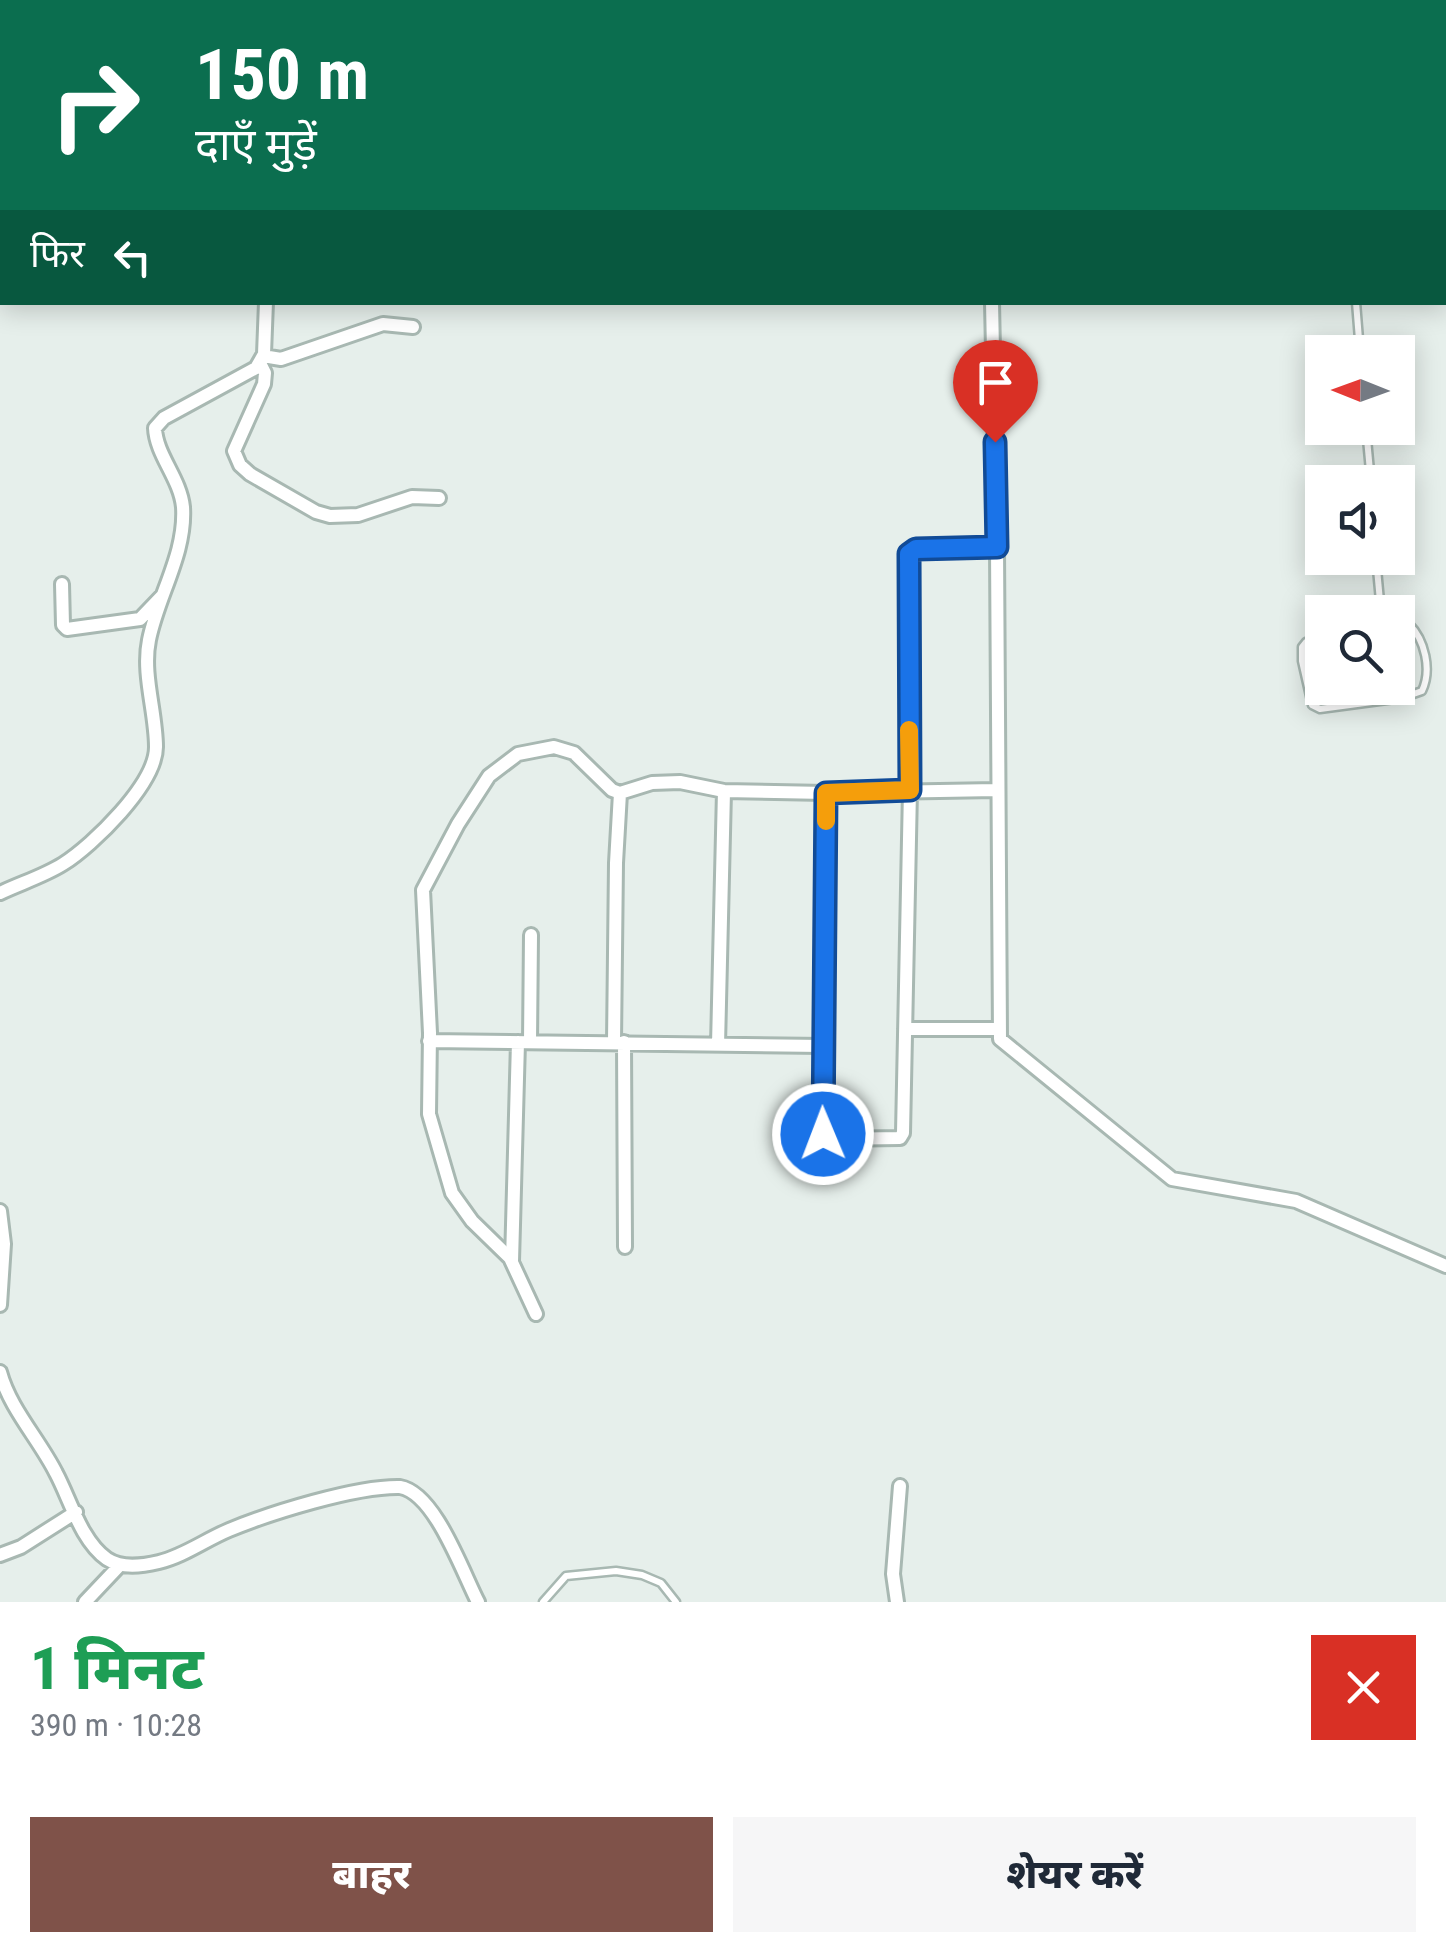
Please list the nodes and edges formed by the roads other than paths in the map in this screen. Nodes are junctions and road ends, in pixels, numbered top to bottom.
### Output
1 (266, 305) edge
2 (992, 305) edge
3 (1356, 305) edge
4 (413, 327) dead end
5 (1359, 335) edge
6 (262, 360) junction
7 (439, 498) dead end
8 (997, 547) junction
9 (62, 584) dead end
10 (165, 594) junction
11 (1415, 631) edge
12 (1305, 644) edge
13 (1305, 679) edge
14 (1415, 693) edge
15 (1312, 705) edge
16 (1341, 705) edge
17 (910, 790) junction
18 (996, 790) junction
19 (724, 791) junction
20 (620, 793) junction
21 (826, 793) junction
22 (0, 892) edge
23 (531, 935) dead end
24 (905, 1028) junction
25 (998, 1029) junction
26 (430, 1041) junction
27 (524, 1042) junction
28 (619, 1042) junction
29 (718, 1045) junction
30 (823, 1046) junction
31 (0, 1212) edge
32 (625, 1247) dead end
33 (512, 1261) junction
34 (1446, 1266) edge
35 (0, 1305) edge
36 (536, 1314) dead end
37 (0, 1372) edge
38 (900, 1486) dead end
39 (76, 1512) junction
40 (0, 1554) edge
41 (120, 1565) junction
42 (85, 1602) edge
43 (478, 1602) edge
44 (543, 1602) edge
45 (676, 1602) edge
46 (897, 1602) edge

1 - 6 street
2 - 8 street
3 - 5 lane
4 - 6 street
6 - 7 street
6 - 10 street
8 - 17 street
8 - 18 street
9 - 10 street
10 - 22 street
11 - 14 lane
12 - 13 lane
15 - 16 lane
17 - 18 street
17 - 21 street
17 - 24 street
18 - 25 street
19 - 20 street
19 - 21 street
19 - 29 street
20 - 26 street
20 - 28 street
21 - 30 street
23 - 27 street
24 - 25 street
24 - 30 street
25 - 34 street
26 - 27 street
26 - 33 street
27 - 28 street
27 - 33 street
28 - 29 street
28 - 32 street
29 - 30 street
31 - 35 street
33 - 36 street
37 - 39 street
38 - 46 street
39 - 40 street
39 - 41 street
41 - 42 street
41 - 43 street
44 - 45 lane

